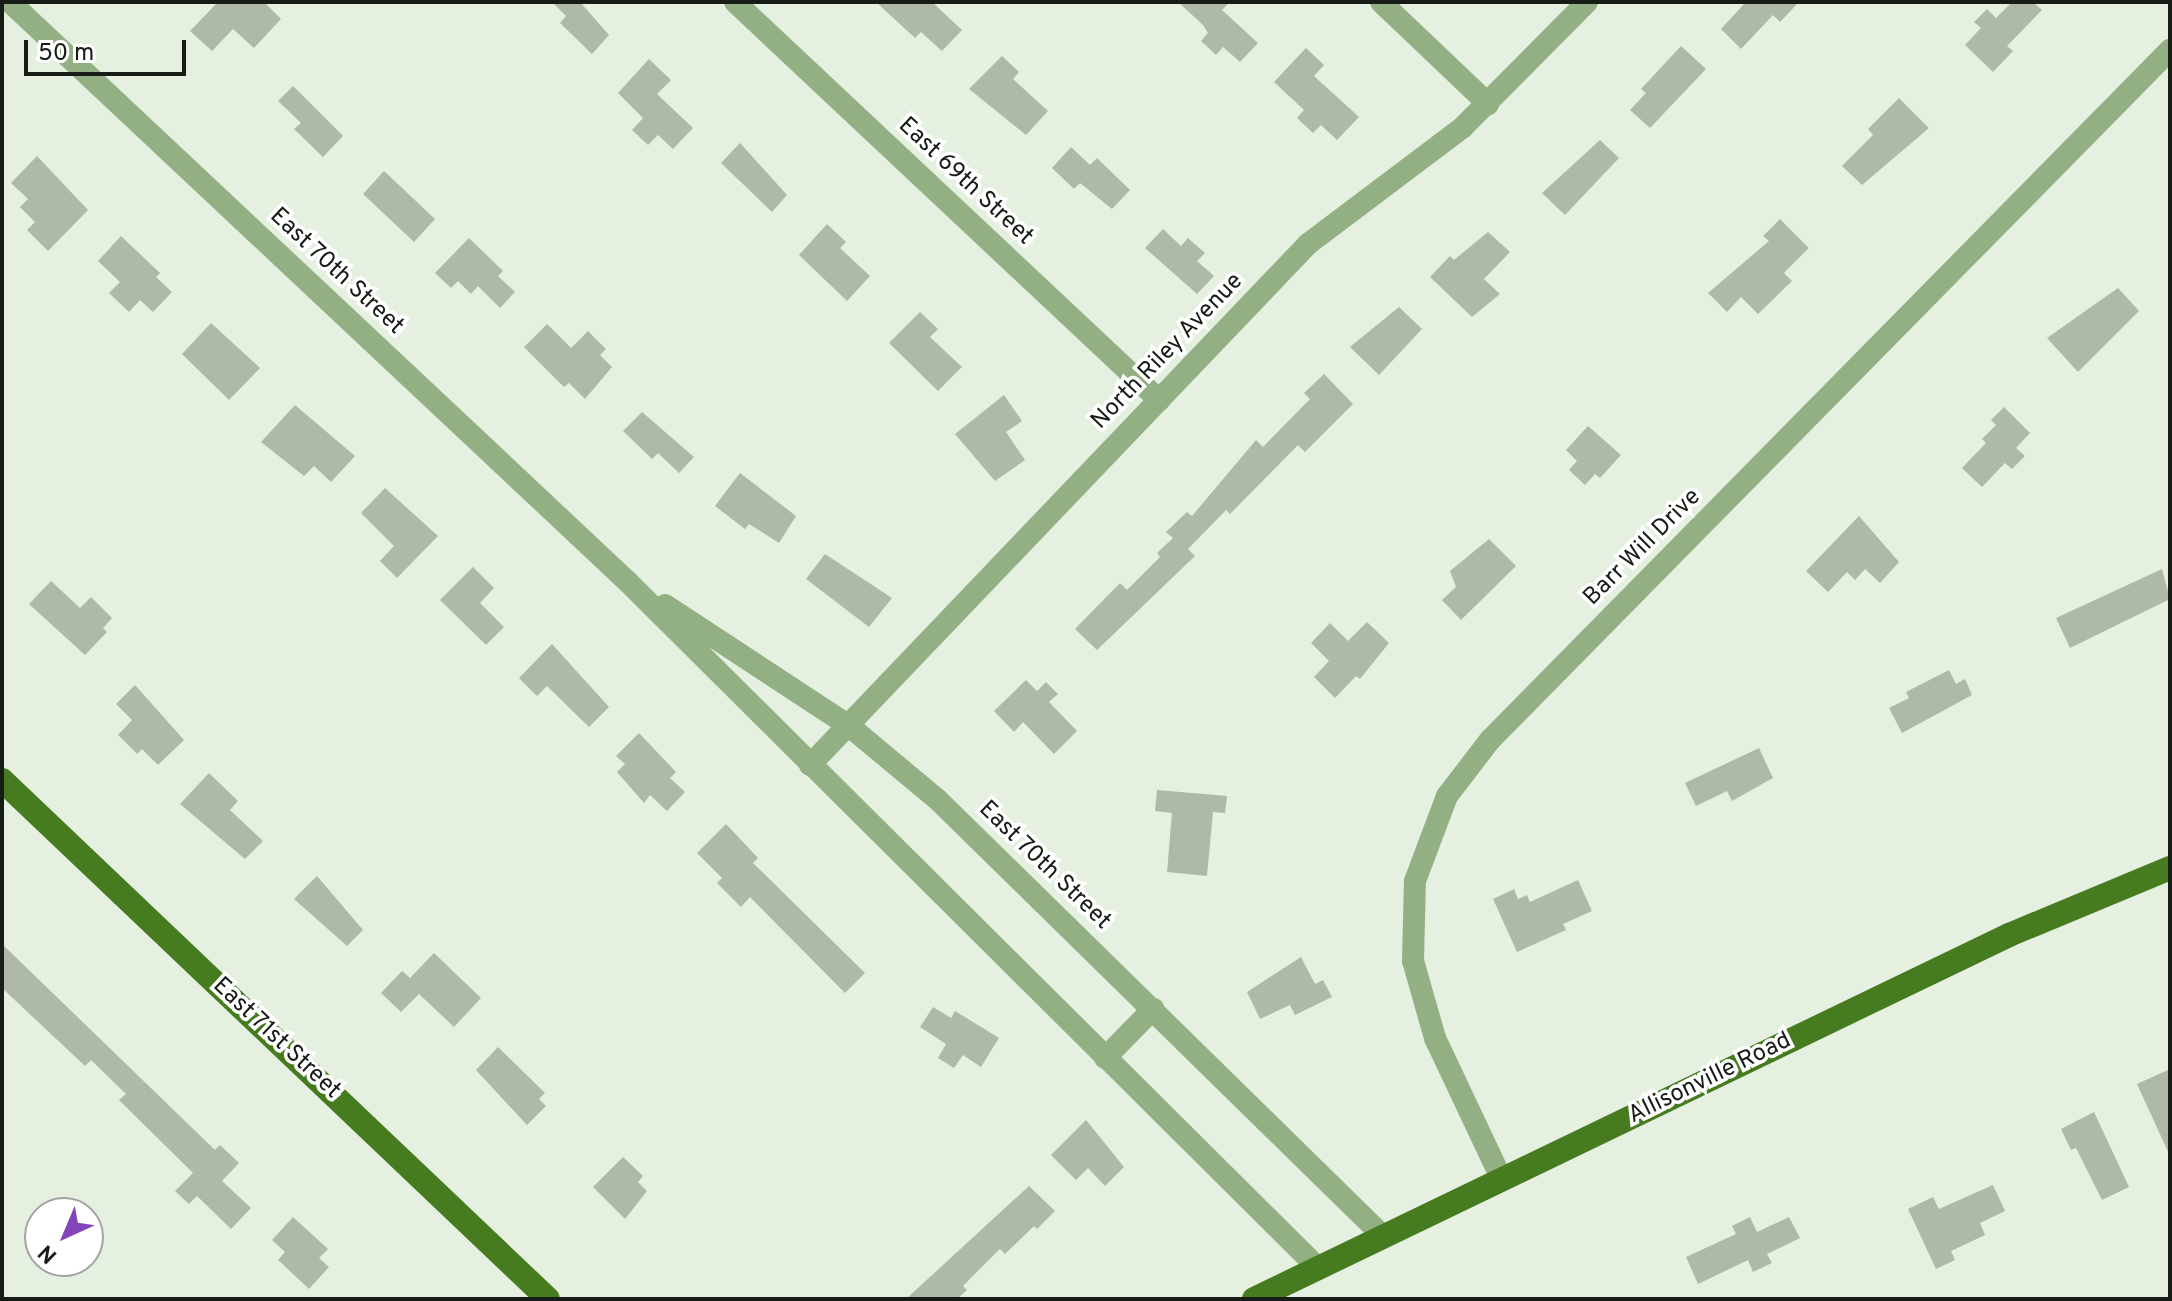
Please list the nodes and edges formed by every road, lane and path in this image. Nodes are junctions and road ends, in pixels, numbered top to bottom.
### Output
1 (10, 2) edge
2 (735, 2) edge
3 (1381, 2) edge
4 (1587, 2) edge
5 (2170, 50) edge
6 (1488, 104) junction
7 (1159, 400) junction
8 (627, 581) junction
9 (848, 725) junction
10 (810, 765) junction
11 (2, 780) edge
12 (2170, 868) edge
13 (1153, 1009) junction
14 (1105, 1058) junction
15 (1502, 1180) junction
16 (1384, 1237) junction
17 (1318, 1268) junction
18 (548, 1299) edge
19 (1254, 1299) edge

1 - 8 street, East 70th Street
2 - 7 street, East 69th Street
3 - 6 street
4 - 6 street, North Riley Avenue
5 - 15 street, Barr Will Drive
6 - 7 street, North Riley Avenue
7 - 9 street, North Riley Avenue
8 - 9 street, East 70th Street
8 - 10 street, East 70th Street
9 - 10 street, North Riley Avenue
9 - 13 street, East 70th Street
10 - 14 street, East 70th Street
11 - 18 main road, East 71st Street
12 - 15 main road, Allisonville Road
13 - 14 street
13 - 16 street, East 70th Street
14 - 17 street, East 70th Street
15 - 16 main road, Allisonville Road
16 - 17 main road, Allisonville Road
17 - 19 main road, Allisonville Road

